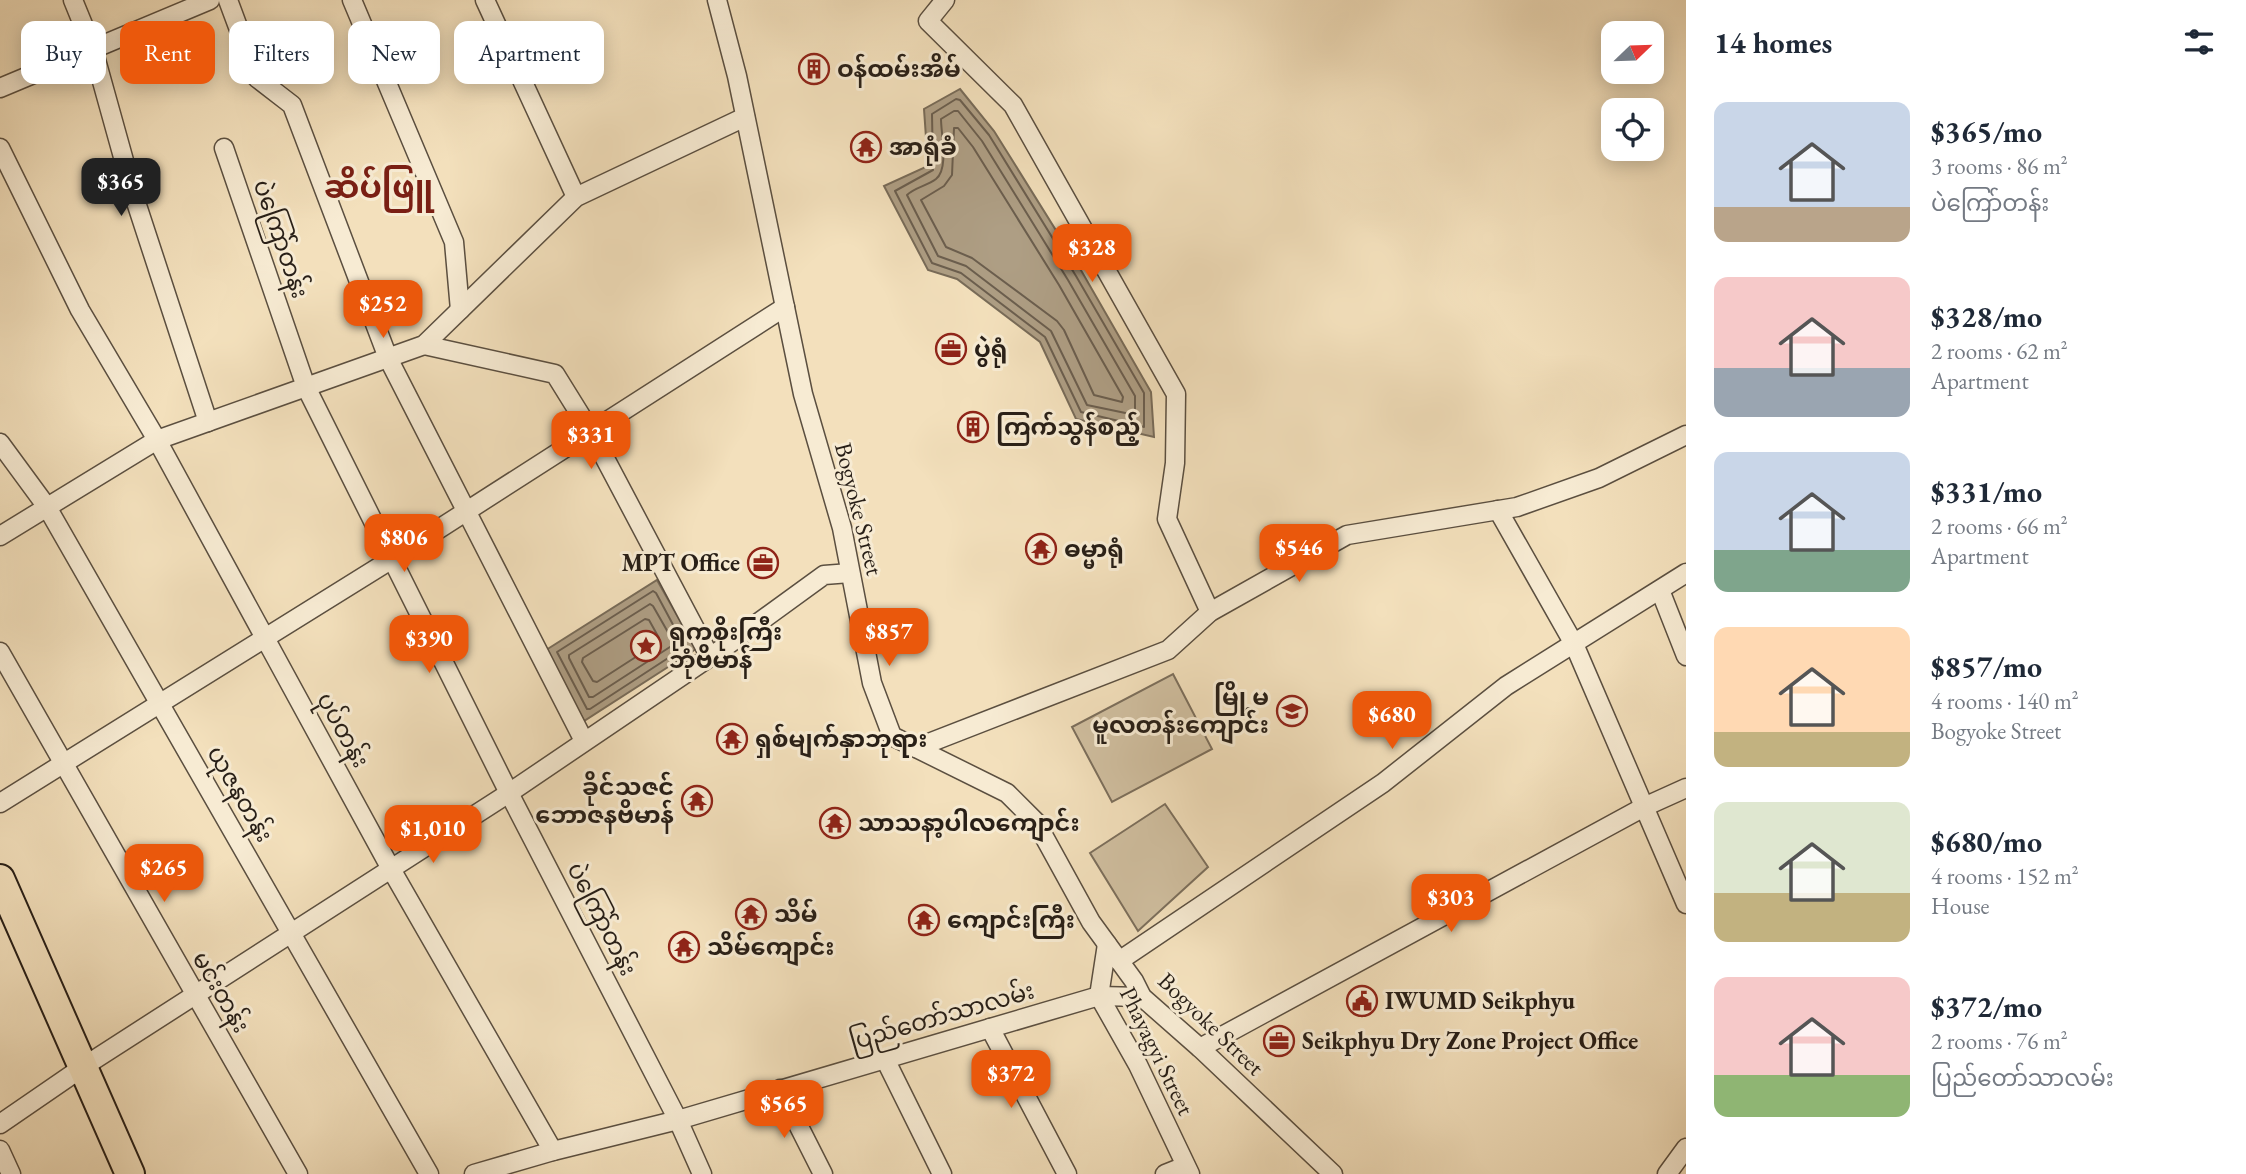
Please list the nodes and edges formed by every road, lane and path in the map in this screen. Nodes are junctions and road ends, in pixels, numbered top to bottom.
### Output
1 (73, 0) edge
2 (210, 0) edge
3 (228, 0) edge
4 (352, 0) edge
5 (485, 0) edge
6 (718, 0) edge
7 (922, 0) edge
8 (945, 0) edge
9 (82, 21) edge
10 (928, 21) junction
11 (106, 44) edge
12 (21, 79) edge
13 (103, 84) edge
14 (0, 88) edge
15 (745, 117) junction
16 (0, 148) edge
17 (224, 148) dead end
18 (576, 197) junction
19 (785, 307) junction
20 (460, 310) junction
21 (424, 345) junction
22 (388, 358) junction
23 (306, 387) junction
24 (208, 422) junction
25 (592, 432) junction
26 (1686, 435) edge
27 (157, 440) junction
28 (0, 443) edge
29 (47, 508) junction
30 (1498, 510) junction
31 (467, 512) junction
32 (0, 536) edge
33 (392, 559) junction
34 (850, 573) junction
35 (1686, 573) edge
36 (1660, 590) junction
37 (1210, 611) junction
38 (265, 637) junction
39 (1574, 643) junction
40 (0, 652) edge
41 (1686, 656) edge
42 (710, 657) junction
43 (160, 704) junction
44 (584, 741) junction
45 (916, 748) junction
46 (63, 764) junction
47 (1686, 788) edge
48 (509, 793) junction
49 (0, 803) edge
50 (1644, 807) junction
51 (391, 869) junction
52 (0, 879) edge
53 (1686, 904) edge
54 (292, 933) junction
55 (1107, 944) junction
56 (1119, 961) junction
57 (195, 996) junction
58 (1099, 996) junction
59 (1142, 997) junction
60 (990, 1028) junction
61 (1200, 1048) junction
62 (885, 1059) junction
63 (83, 1067) junction
64 (780, 1090) junction
65 (678, 1120) junction
66 (0, 1124) edge
67 (1686, 1148) edge
68 (0, 1150) edge
69 (553, 1151) junction
70 (1187, 1170) edge
71 (11, 1174) edge
72 (130, 1174) edge
73 (298, 1174) edge
74 (429, 1174) edge
75 (474, 1174) edge
76 (702, 1174) edge
77 (823, 1174) edge
78 (942, 1174) edge
79 (1067, 1174) edge
80 (1165, 1174) edge
81 (1332, 1174) edge
82 (1667, 1174) edge

1 - 9 street
2 - 11 street
3 - 22 street
4 - 20 street
5 - 18 street
6 - 15 street, Bogyoke Street
7 - 10 street
8 - 10 street
10 - 37 street
12 - 14 street
13 - 24 street
15 - 18 street
15 - 19 street, Bogyoke Street
16 - 27 street, ပုပ်တန်း
17 - 23 street, ပဲကြော်တန်း
18 - 20 street
19 - 25 street
19 - 34 street, Bogyoke Street
20 - 21 street
21 - 22 street
21 - 25 street
22 - 23 street
22 - 31 street
23 - 24 street
23 - 33 street, ပဲကြော်တန်း
24 - 27 street
25 - 31 street
25 - 42 street
26 - 30 street
27 - 29 street
27 - 38 street, ပုပ်တန်း
28 - 29 street, ယုဇနတန်း
29 - 32 street
29 - 43 street, ယုဇနတန်း
30 - 37 street
30 - 39 street
31 - 33 street
31 - 44 street
33 - 38 street
33 - 48 street, ပဲကြော်တန်း
34 - 42 street
34 - 45 street, Bogyoke Street
35 - 36 street
36 - 39 street
36 - 41 street
37 - 45 street
38 - 43 street
38 - 51 street, ပုပ်တန်း
39 - 50 street
39 - 56 street
40 - 46 street, မင်းတန်း
42 - 44 street
43 - 46 street
43 - 54 street, ယုဇနတန်း
44 - 48 street
45 - 55 street, Bogyoke Street
46 - 49 street
46 - 57 street, မင်းတန်း
47 - 50 street
48 - 51 street
48 - 65 street, ပဲကြော်တန်း
50 - 53 street
50 - 61 street
51 - 54 street
51 - 69 street, ပုပ်တန်း
52 - 63 main road
54 - 57 street
54 - 74 street, ယုဇနတန်း
55 - 56 street, Bogyoke Street
55 - 58 street, Phayagyi Street
56 - 59 street, Bogyoke Street
57 - 63 street
57 - 73 street, မင်းတန်း
58 - 59 street, ပြည်တော်သာလမ်း
58 - 60 street, ပြည်တော်သာလမ်း
58 - 70 street, Phayagyi Street
59 - 61 street, Bogyoke Street
60 - 62 street, ပြည်တော်သာလမ်း
60 - 79 street
61 - 81 street, Bogyoke Street
62 - 64 street, ပြည်တော်သာလမ်း
62 - 78 street
63 - 66 street
63 - 72 main road
64 - 65 street, ပြည်တော်သာလမ်း
64 - 77 street
65 - 69 street, ပြည်တော်သာလမ်း
65 - 76 street, ပဲကြော်တန်း
67 - 82 street
68 - 71 street
69 - 75 street, ပြည်တော်သာလမ်း
70 - 80 street

